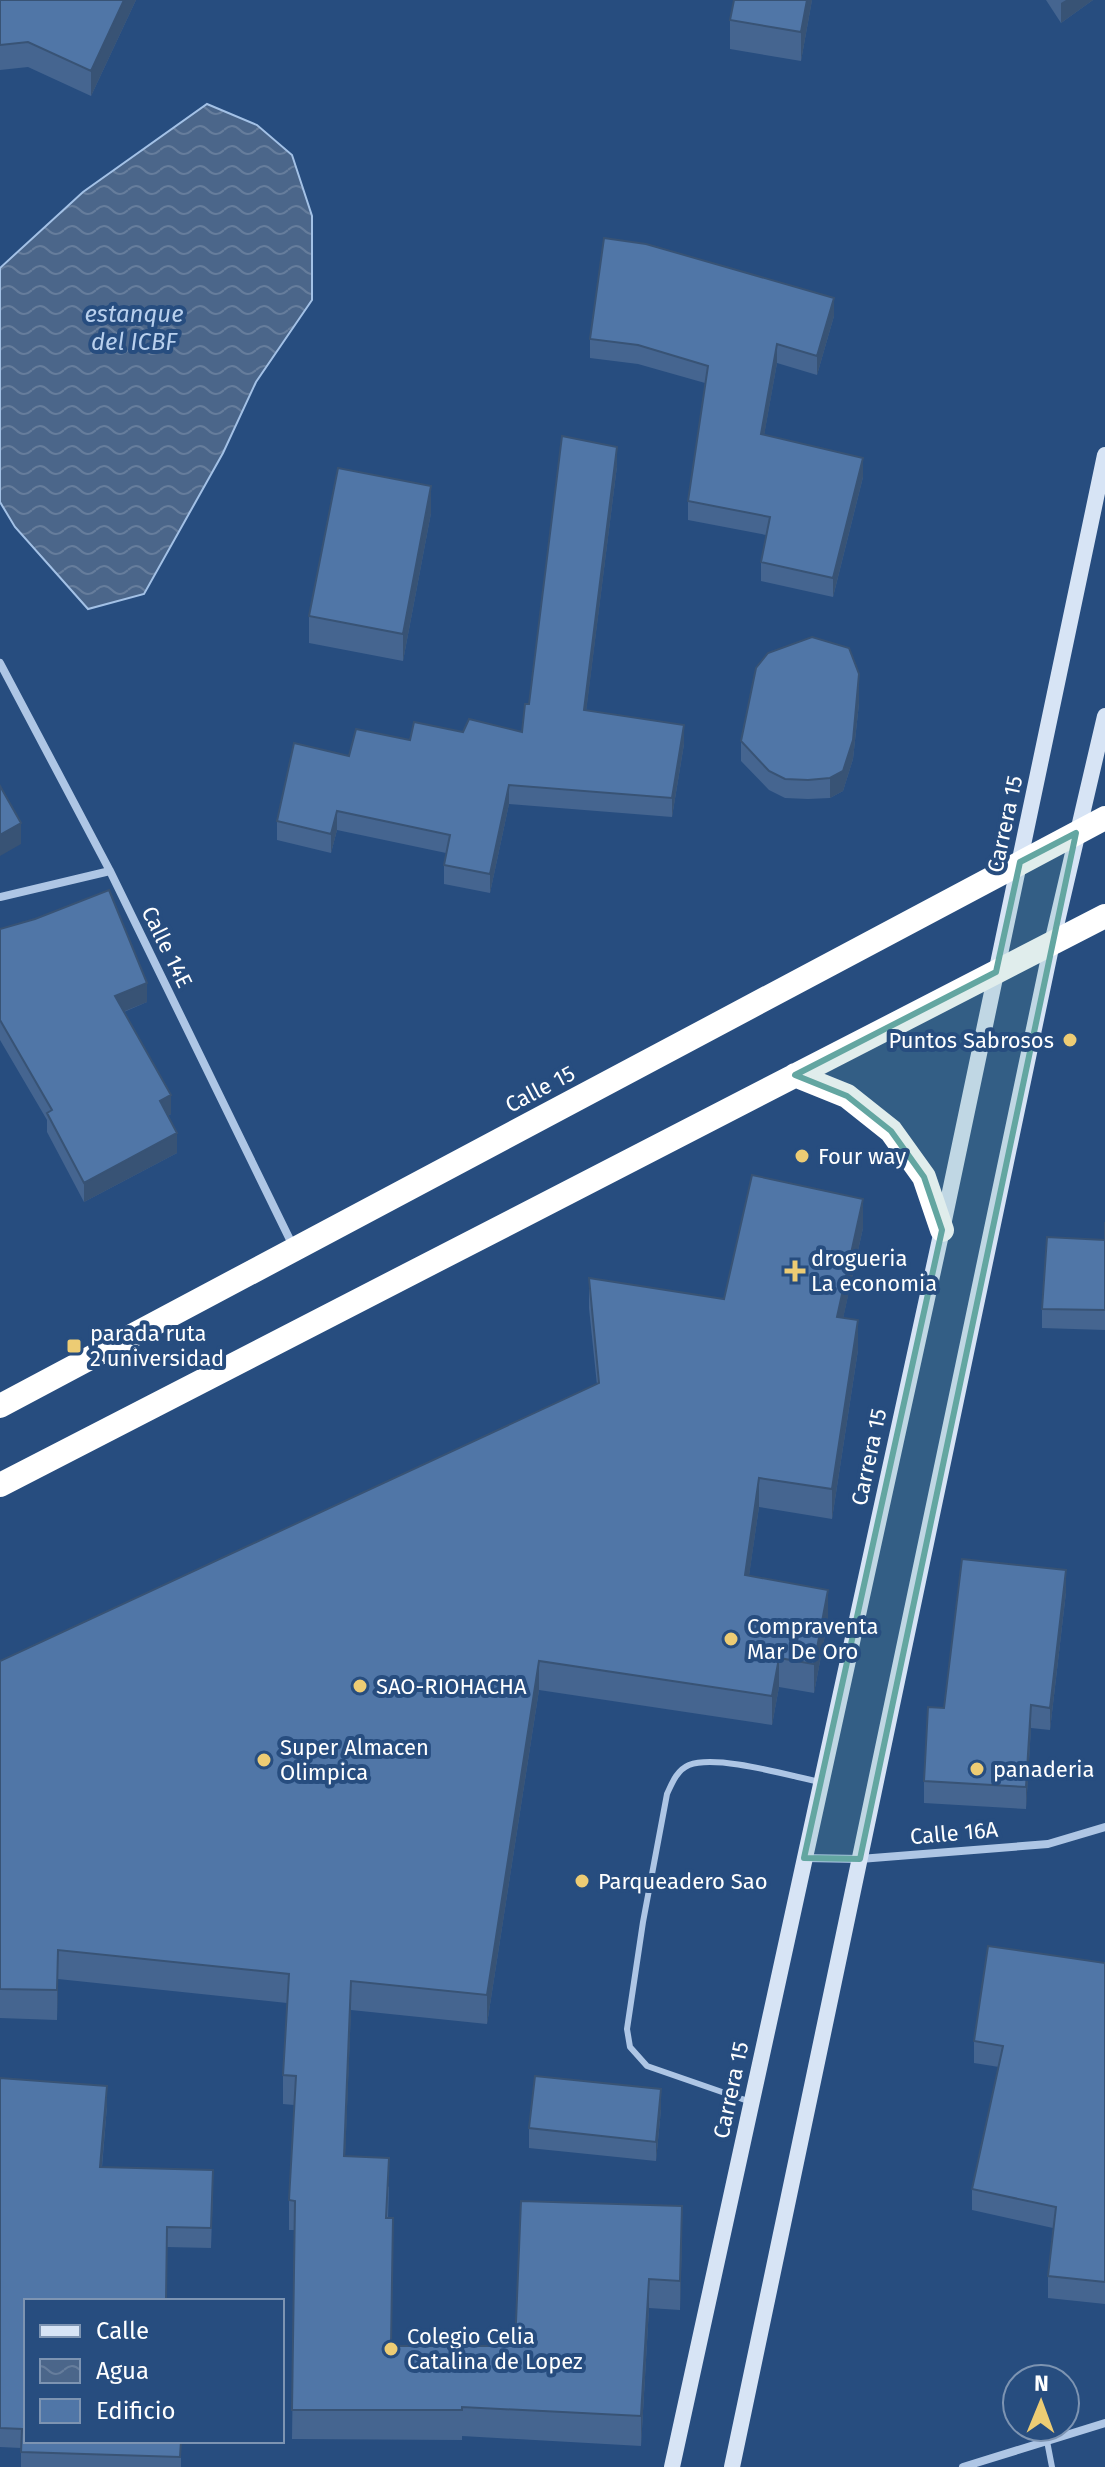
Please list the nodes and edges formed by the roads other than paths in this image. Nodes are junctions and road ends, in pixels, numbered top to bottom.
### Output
1 (1105, 455) edge
2 (0, 663) edge
3 (1105, 716) edge
4 (1105, 818) edge
5 (1076, 833) junction
6 (1020, 862) junction
7 (110, 871) junction
8 (0, 897) edge
9 (1105, 916) edge
10 (1052, 943) junction
11 (996, 972) junction
12 (795, 1075) junction
13 (942, 1230) junction
14 (295, 1250) junction
15 (0, 1406) edge
16 (0, 1485) edge
17 (820, 1782) junction
18 (1105, 1827) edge
19 (804, 1858) junction
20 (860, 1859) junction
21 (751, 2102) junction
22 (1105, 2423) edge
23 (1081, 2430) edge
24 (1041, 2443) edge
25 (1047, 2443) edge
26 (672, 2467) edge
27 (732, 2467) edge
28 (963, 2467) edge
29 (1052, 2467) edge

1 - 6 main road, Carrera 15
2 - 7 street, Calle 14E
3 - 5 main road
4 - 5 highway, Calle 15
5 - 6 highway, Calle 15
5 - 10 main road
6 - 11 main road, Carrera 15
6 - 14 highway, Calle 15
7 - 8 street
7 - 14 street, Calle 14E
9 - 10 highway
10 - 11 highway
10 - 20 main road
11 - 12 highway
11 - 13 main road, Carrera 15
12 - 13 highway
12 - 16 highway
13 - 17 main road, Carrera 15
14 - 15 highway, Calle 15
17 - 19 main road, Carrera 15
17 - 21 lane
18 - 20 street, Calle 16A
19 - 20 street, Calle 16A
19 - 21 main road, Carrera 15
20 - 27 main road
21 - 26 main road, Carrera 15
22 - 23 street
24 - 28 street
25 - 29 lane

